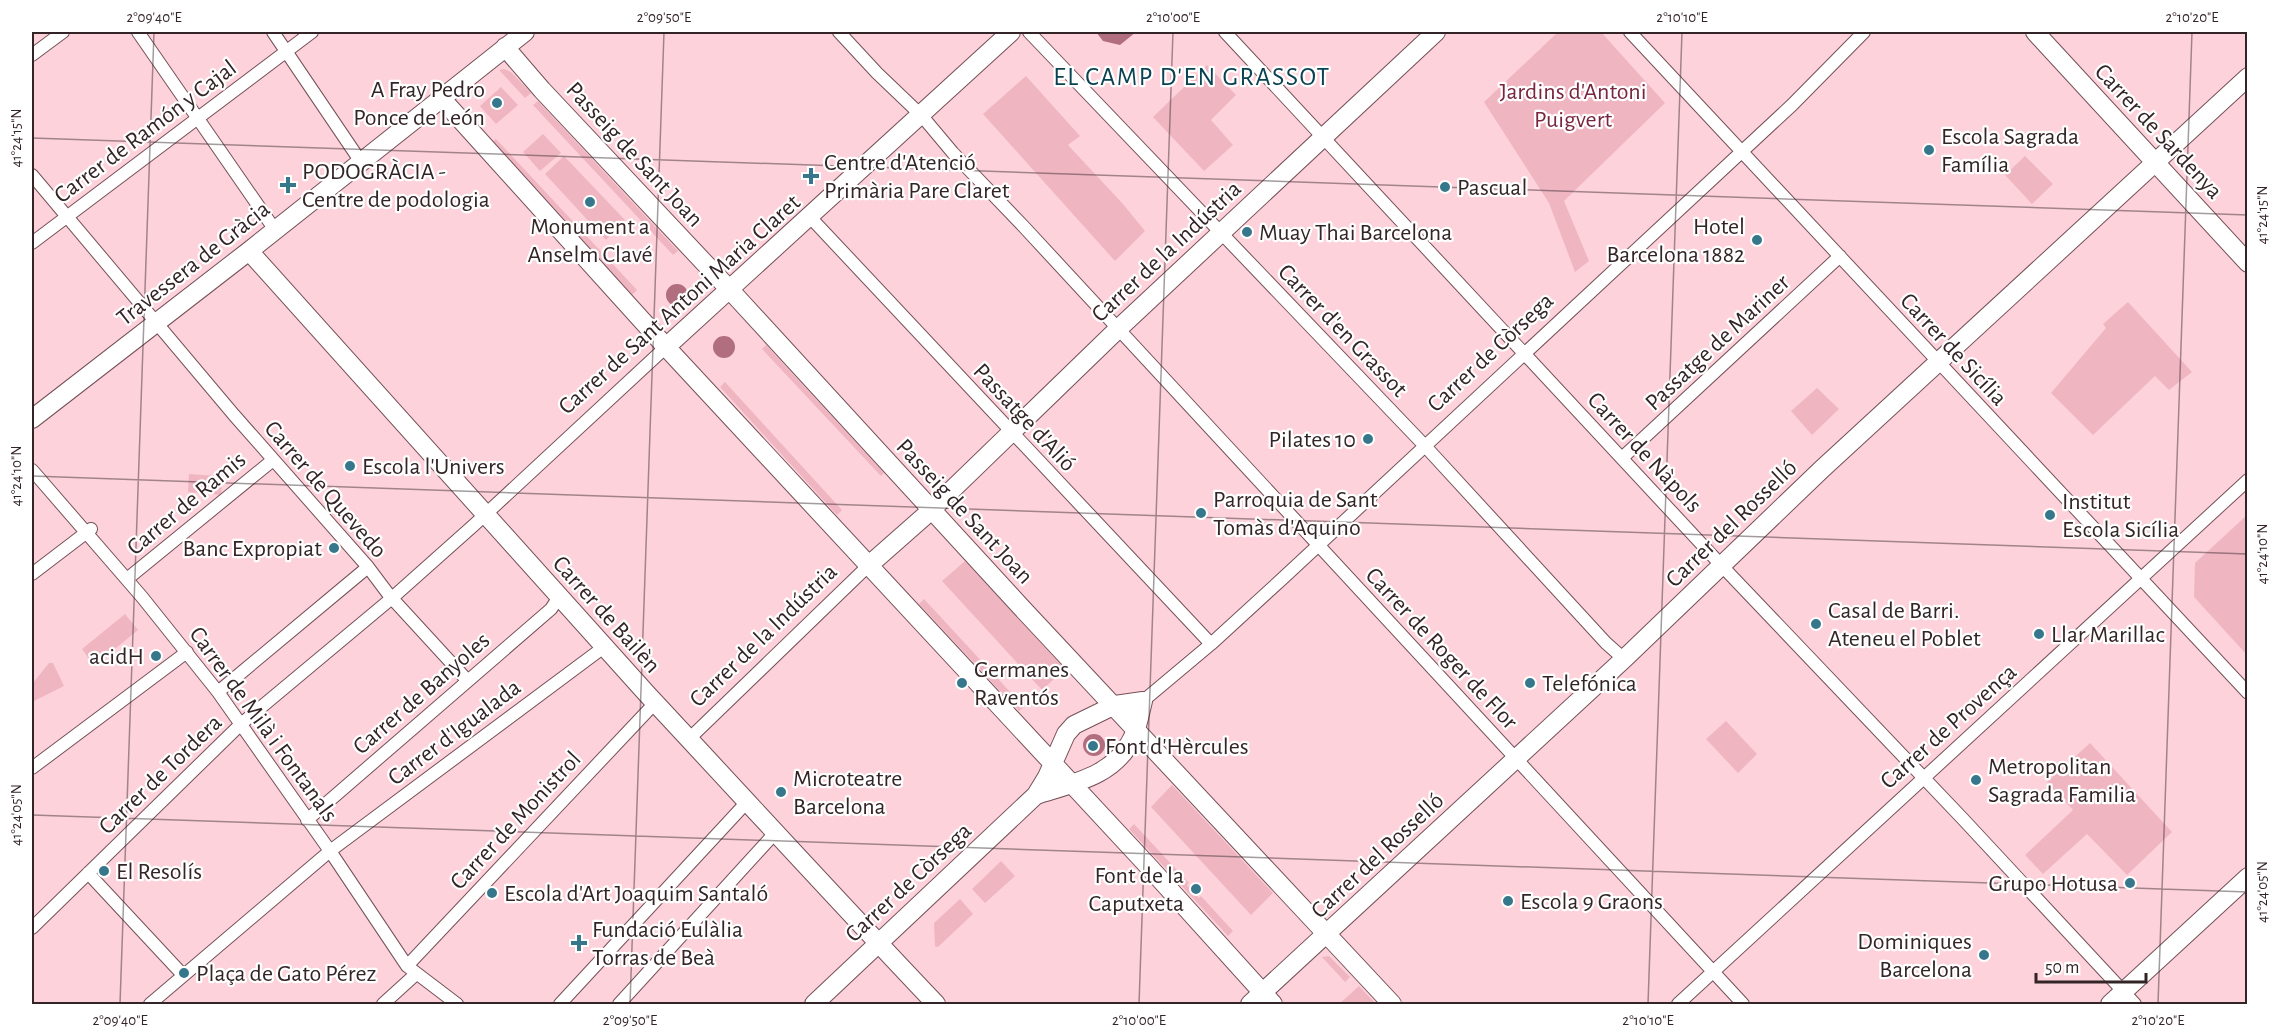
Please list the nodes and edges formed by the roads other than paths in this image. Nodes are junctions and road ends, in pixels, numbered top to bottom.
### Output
1 (63, 32) edge
2 (138, 32) edge
3 (273, 32) edge
4 (312, 32) edge
5 (525, 32) edge
6 (839, 32) edge
7 (1011, 32) edge
8 (1029, 32) edge
9 (1225, 32) edge
10 (1436, 32) edge
11 (1630, 32) edge
12 (1864, 32) edge
13 (2035, 32) edge
14 (505, 47) junction
15 (286, 51) junction
16 (32, 55) edge
17 (2247, 77) edge
18 (441, 98) junction
19 (922, 116) junction
20 (197, 118) junction
21 (1323, 136) junction
22 (1741, 152) junction
23 (360, 162) junction
24 (2156, 163) junction
25 (32, 175) edge
26 (66, 216) junction
27 (810, 217) junction
28 (274, 230) junction
29 (1221, 233) junction
30 (32, 243) edge
31 (249, 250) junction
32 (1840, 256) junction
33 (2247, 263) edge
34 (730, 290) junction
35 (156, 323) junction
36 (1118, 329) junction
37 (666, 347) junction
38 (1524, 354) junction
39 (1938, 362) junction
40 (34, 412) edge
41 (1011, 432) junction
42 (1425, 446) junction
43 (1622, 458) junction
44 (273, 460) junction
45 (32, 470) edge
46 (2247, 480) edge
47 (932, 509) junction
48 (486, 514) junction
49 (89, 531) junction
50 (1318, 545) junction
51 (868, 566) junction
52 (1722, 566) junction
53 (368, 567) junction
54 (32, 574) edge
55 (127, 579) junction
56 (2139, 580) junction
57 (559, 597) junction
58 (392, 598) junction
59 (1211, 644) junction
60 (604, 647) junction
61 (187, 652) junction
62 (1624, 658) junction
63 (468, 680) junction
64 (218, 692) junction
65 (2247, 693) edge
66 (1143, 701) junction
67 (655, 703) junction
68 (1115, 705) junction
69 (241, 724) junction
70 (1136, 728) junction
71 (690, 738) junction
72 (1515, 759) junction
73 (1053, 764) junction
74 (32, 768) edge
75 (1924, 778) junction
76 (1072, 784) junction
77 (1036, 795) junction
78 (746, 803) junction
79 (307, 820) junction
80 (775, 834) junction
81 (330, 850) junction
82 (88, 873) junction
83 (2247, 877) edge
84 (32, 928) edge
85 (1327, 934) junction
86 (878, 943) junction
87 (411, 970) junction
88 (1713, 972) junction
89 (183, 975) junction
90 (2123, 1000) edge
91 (1262, 1001) edge
92 (150, 1005) edge
93 (383, 1005) edge
94 (457, 1005) edge
95 (560, 1005) edge
96 (619, 1005) edge
97 (814, 1005) edge
98 (936, 1005) edge
99 (1392, 1005) edge
100 (1678, 1005) edge
101 (1743, 1005) edge

1 - 16 street
2 - 20 street
3 - 15 street
4 - 15 street, Carrer de Ramón y Cajal
5 - 14 main road, Travessera de Gràcia
6 - 19 street, Carrer de Roger de Flor
7 - 19 main road, Carrer de Sant Antoni Maria Claret
8 - 29 street, Carrer d'en Grassot
9 - 21 street, Carrer de Nàpols
10 - 21 main road, Carrer de la Indústria
11 - 22 street, Carrer de Sicília
12 - 22 street, Carrer de Còrsega
13 - 24 main road, Carrer de Sardenya
14 - 18 main road, Travessera de Gràcia
14 - 34 main road, Passeig de Sant Joan
15 - 20 street, Carrer de Ramón y Cajal
15 - 23 street
17 - 24 main road, Carrer del Rosselló
18 - 23 main road, Travessera de Gràcia
18 - 37 main road
19 - 27 main road, Carrer de Sant Antoni Maria Claret
19 - 36 street, Carrer de Roger de Flor
20 - 26 street, Carrer de Ramón y Cajal
20 - 28 street
21 - 29 main road, Carrer de la Indústria
21 - 38 street, Carrer de Nàpols
22 - 32 street, Carrer de Sicília
22 - 38 street, Carrer de Còrsega
23 - 28 main road, Travessera de Gràcia
24 - 33 main road, Carrer de Sardenya
24 - 39 main road, Carrer del Rosselló
25 - 26 street, Carrer de Quevedo
26 - 30 street, Carrer de Ramón y Cajal
26 - 35 street, Carrer de Quevedo
27 - 34 main road, Carrer de Sant Antoni Maria Claret
27 - 41 street, Passatge d'Alió
28 - 31 main road, Travessera de Gràcia
29 - 36 main road, Carrer de la Indústria
29 - 42 street, Carrer d'en Grassot
31 - 35 main road, Travessera de Gràcia
31 - 48 main road, Carrer de Bailèn
32 - 39 street, Carrer de Sicília
32 - 43 street, Passatge de Mariner
34 - 37 main road, Carrer de Sant Antoni Maria Claret
34 - 47 main road, Passeig de Sant Joan
35 - 40 main road, Travessera de Gràcia
35 - 44 street, Carrer de Quevedo
36 - 41 main road, Carrer de la Indústria
36 - 50 street, Carrer de Roger de Flor
37 - 48 street, Carrer de Sant Antoni Maria Claret
37 - 51 main road
38 - 42 street, Carrer de Còrsega
38 - 43 street, Carrer de Nàpols
39 - 52 main road, Carrer del Rosselló
39 - 56 street, Carrer de Sicília
41 - 47 main road, Carrer de la Indústria
41 - 59 street, Passatge d'Alió
42 - 50 street, Carrer de Còrsega
42 - 62 street, Carrer d'en Grassot
43 - 52 street, Carrer de Nàpols
44 - 53 street, Carrer de Quevedo
44 - 55 street, Carrer de Ramis
45 - 49 street, Carrer de Milà i Fontanals
46 - 56 street, Carrer de Provença
47 - 51 main road, Carrer de la Indústria
47 - 68 main road, Passeig de Sant Joan
48 - 57 main road, Carrer de Bailèn
48 - 58 street, Carrer de Tordera
49 - 54 street
49 - 55 street, Carrer de Milà i Fontanals
50 - 59 street, Carrer de Còrsega
50 - 72 street, Carrer de Roger de Flor
51 - 71 street, Carrer de la Indústria
51 - 73 main road
52 - 62 main road, Carrer del Rosselló
52 - 75 street, Carrer de Nàpols
53 - 58 street, Carrer de Quevedo
53 - 64 street
55 - 61 street, Carrer de Milà i Fontanals
56 - 65 street, Carrer de Sicília
56 - 75 street, Carrer de Provença
57 - 60 main road, Carrer de Bailèn
57 - 63 street, Carrer de Banyoles
58 - 63 street, Carrer de Quevedo
58 - 69 street, Carrer de Tordera
59 - 66 street, Carrer de Còrsega
60 - 67 main road, Carrer de Bailèn
60 - 81 street, Carrer d'Igualada
61 - 64 street, Carrer de Milà i Fontanals
61 - 74 street
62 - 72 main road, Carrer del Rosselló
63 - 79 street, Carrer de Banyoles
64 - 69 street, Carrer de Milà i Fontanals
66 - 68 main road
66 - 70 main road
67 - 71 main road, Carrer de Bailèn
67 - 87 street, Carrer de Monistrol
68 - 70 main road, Passeig de Sant Joan
68 - 73 main road
69 - 79 street, Carrer de Milà i Fontanals
69 - 82 street, Carrer de Tordera
70 - 76 main road
70 - 85 main road, Passeig de Sant Joan
71 - 78 main road, Carrer de Bailèn
72 - 85 main road, Carrer del Rosselló
72 - 88 street, Carrer de Roger de Flor
73 - 76 main road
73 - 77 main road
75 - 88 street, Carrer de Provença
75 - 90 street, Carrer de Nàpols
76 - 77 main road
76 - 91 main road
77 - 86 main road, Carrer de Còrsega
78 - 80 main road, Carrer de Bailèn
78 - 95 street
79 - 81 street, Carrer de Milà i Fontanals
80 - 86 main road, Carrer de Bailèn
80 - 96 street
81 - 87 street, Carrer de Milà i Fontanals
81 - 89 street, Carrer d'Igualada
82 - 84 street, Carrer de Tordera
82 - 89 street
83 - 90 main road
85 - 91 main road, Carrer del Rosselló
85 - 99 main road, Passeig de Sant Joan
86 - 97 main road, Carrer de Còrsega
86 - 98 main road, Carrer de Bailèn
87 - 93 street, Carrer de Monistrol
87 - 94 street, Carrer de Milà i Fontanals
88 - 100 street, Carrer de Provença
88 - 101 street, Carrer de Roger de Flor
89 - 92 street

